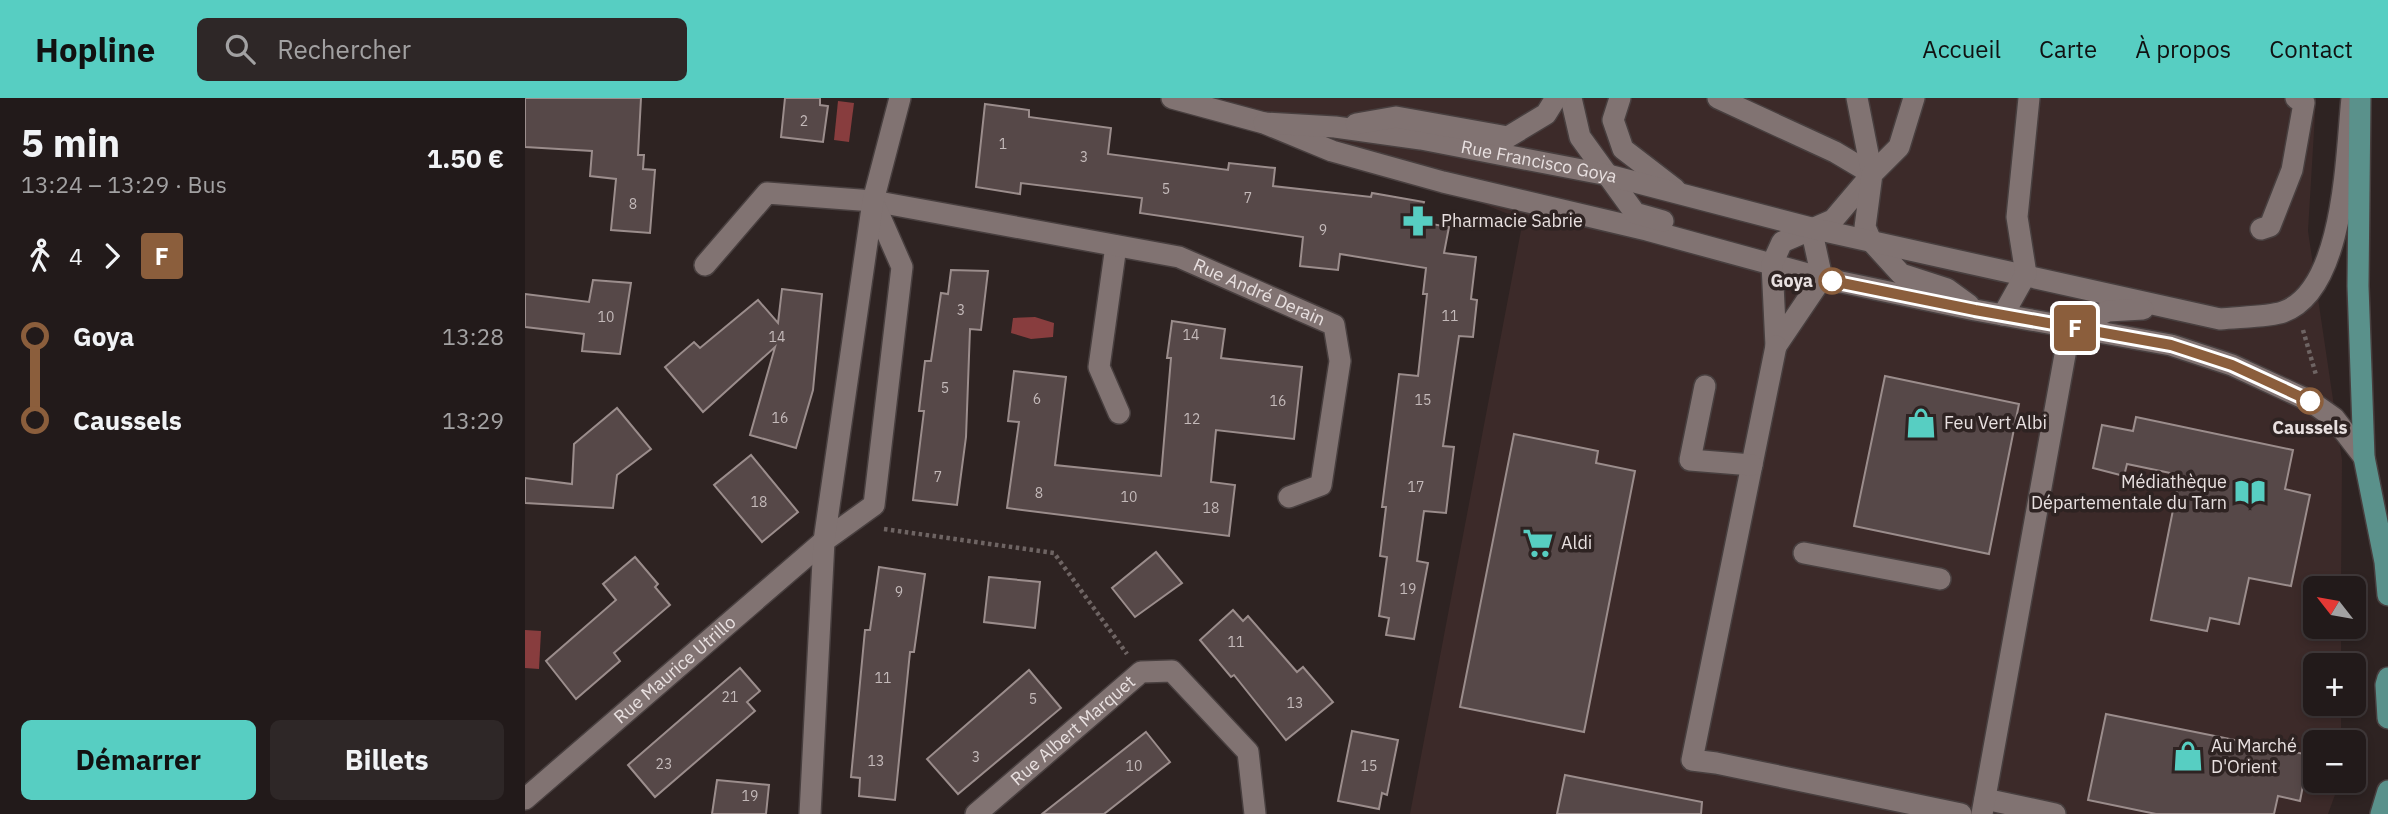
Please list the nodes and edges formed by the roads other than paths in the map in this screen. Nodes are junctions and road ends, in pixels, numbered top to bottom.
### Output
1 (899, 98) edge
2 (1556, 98) edge
3 (1571, 98) edge
4 (1620, 98) edge
5 (1718, 98) edge
6 (1857, 98) edge
7 (1915, 98) edge
8 (2029, 98) edge
9 (2295, 98) edge
10 (2352, 98) edge
11 (2360, 98) edge
12 (1180, 99) edge
13 (1263, 123) junction
14 (1335, 127) junction
15 (1872, 174) junction
16 (1608, 175) junction
17 (1682, 194) junction
18 (873, 201) junction
19 (1811, 228) junction
20 (2261, 229) dead end
21 (1871, 241) junction
22 (1116, 246) junction
23 (1707, 246) junction
24 (1772, 264) junction
25 (705, 265) dead end
26 (2026, 274) junction
27 (1822, 278) junction
28 (2173, 308) junction
29 (1975, 310) junction
30 (2003, 315) junction
31 (2070, 327) junction
32 (1776, 346) junction
33 (1705, 386) dead end
34 (1119, 413) dead end
35 (2364, 457) junction
36 (1752, 466) junction
37 (1289, 496) dead end
38 (824, 541) junction
39 (1804, 553) dead end
40 (1940, 579) dead end
41 (2388, 596) edge
42 (2388, 678) edge
43 (2388, 718) edge
44 (2388, 791) edge
45 (525, 799) edge
46 (1984, 808) edge
47 (810, 814) edge
48 (976, 814) edge
49 (1255, 814) edge
50 (1961, 814) edge
51 (2055, 814) edge
52 (2381, 814) edge

1 - 18 street
2 - 14 street
3 - 16 street
4 - 17 street
5 - 15 street
6 - 15 street
7 - 15 street
8 - 26 street
9 - 20 street
10 - 28 street, Rue Francisco Goya
11 - 35 main road
12 - 13 street, Rue Francisco Goya
13 - 14 street, Rue Francisco Goya
13 - 23 street, Rue Francisco Goya
14 - 16 street, Rue Francisco Goya
15 - 19 street
15 - 21 street
16 - 17 street, Rue Francisco Goya
16 - 23 street
17 - 19 street, Rue Francisco Goya
18 - 22 street, Rue André Derain
18 - 25 street
18 - 38 street
18 - 38 street, Rue Maurice Utrillo
19 - 21 street, Rue Francisco Goya
19 - 24 street
19 - 27 street
21 - 26 street, Rue Francisco Goya
21 - 29 street
22 - 34 street
22 - 37 street, Rue André Derain
23 - 24 street, Rue Francisco Goya
24 - 27 street, Rue Francisco Goya
24 - 32 street
26 - 28 street, Rue Francisco Goya
26 - 30 street
27 - 29 street, Rue Francisco Goya
27 - 32 street
28 - 31 street
29 - 30 street, Rue Francisco Goya
30 - 31 street, Rue Francisco Goya
31 - 35 street, Rue Francisco Goya
31 - 46 street
32 - 36 street
33 - 36 street
35 - 41 main road
36 - 50 street
38 - 45 street, Rue Maurice Utrillo
38 - 47 street
39 - 40 street
42 - 43 main road
44 - 52 main road
46 - 51 street
48 - 49 street, Rue Albert Marquet

